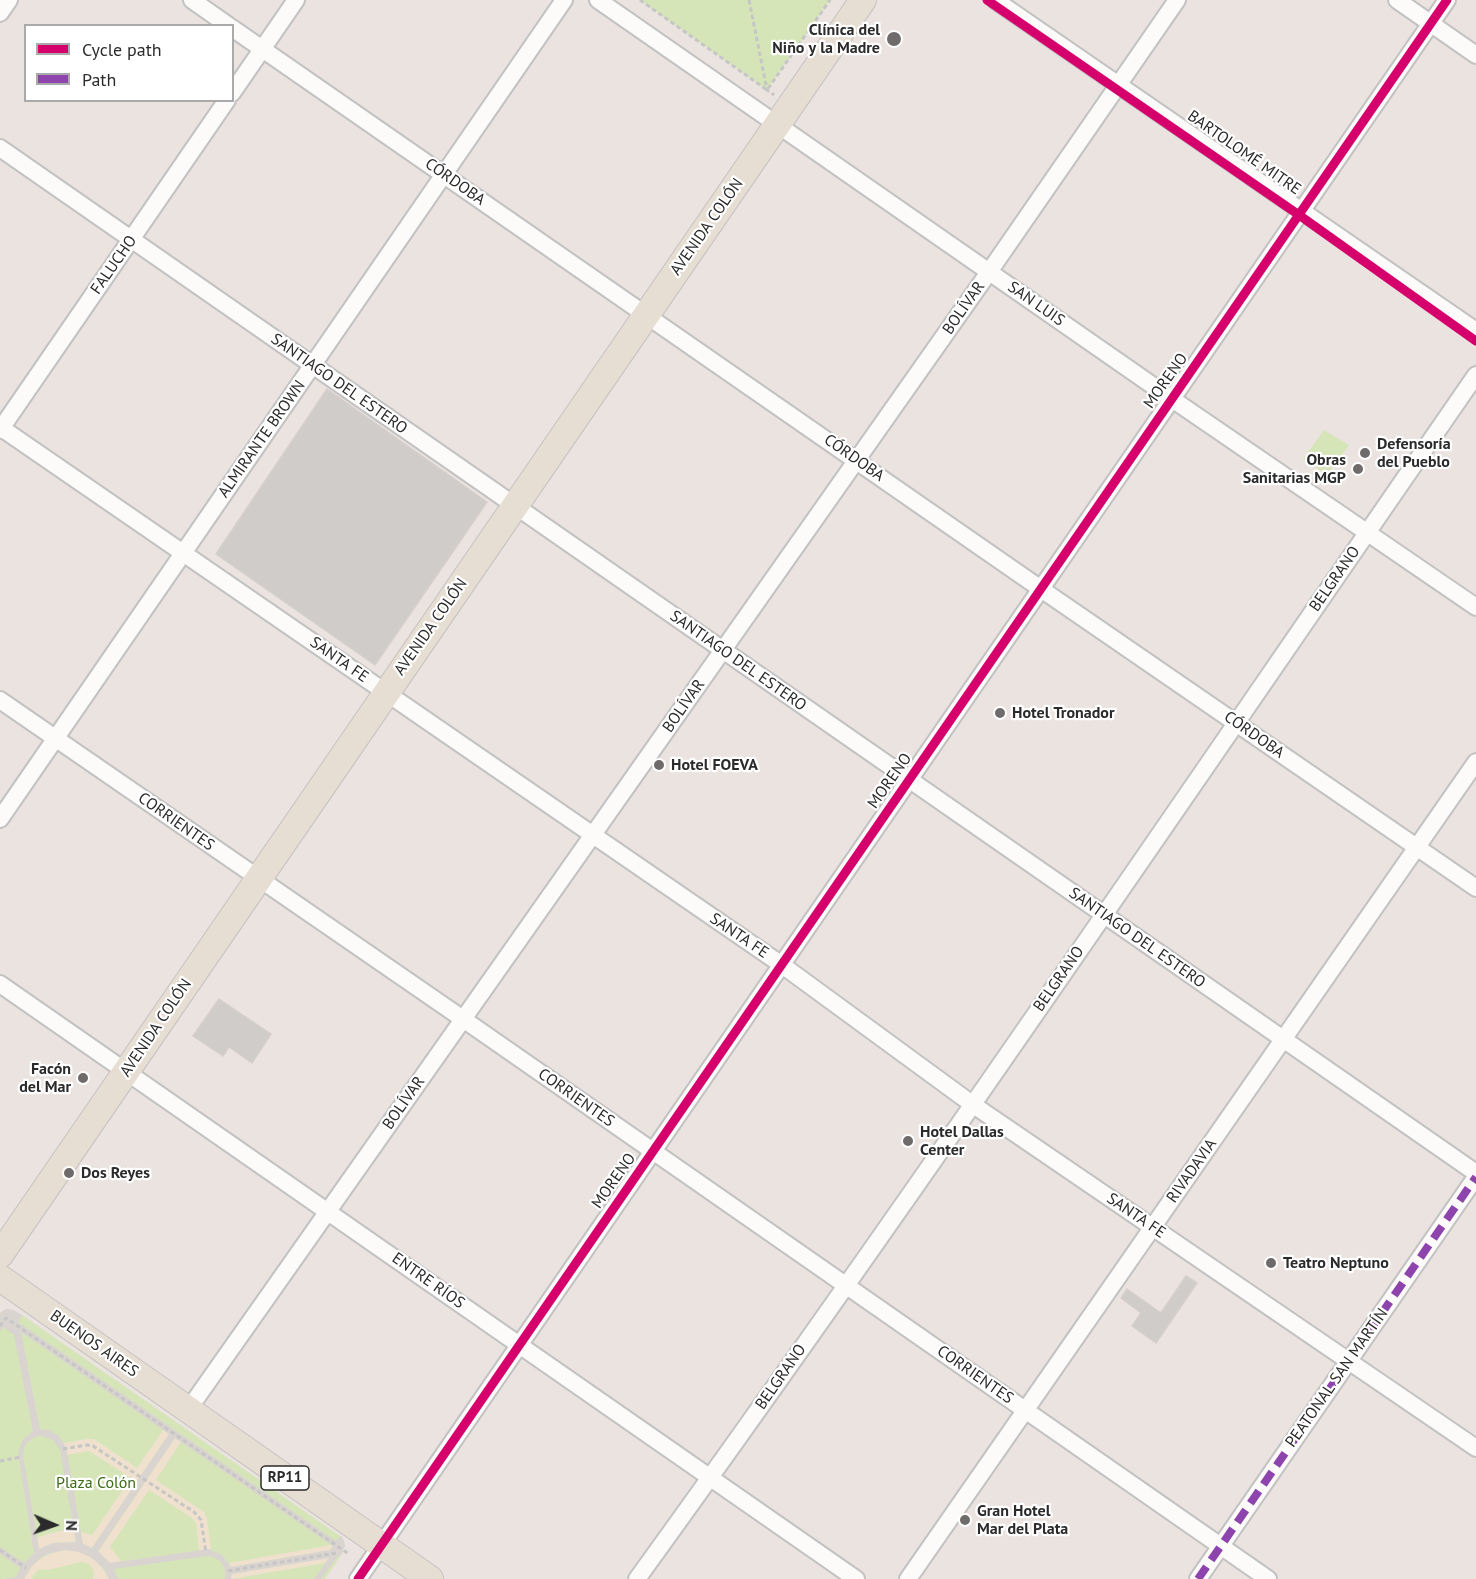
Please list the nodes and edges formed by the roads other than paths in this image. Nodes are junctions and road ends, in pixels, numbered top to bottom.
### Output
1 (9, 0) edge
2 (192, 0) edge
3 (296, 0) edge
4 (564, 0) edge
5 (598, 0) edge
6 (863, 0) edge
7 (995, 0) edge
8 (1177, 0) edge
9 (1397, 0) edge
10 (1447, 0) edge
11 (0, 13) edge
12 (1431, 23) junction
13 (226, 24) edge
14 (234, 29) edge
15 (263, 49) junction
16 (1476, 55) edge
17 (1119, 85) junction
18 (234, 90) edge
19 (226, 102) edge
20 (777, 126) junction
21 (0, 148) edge
22 (444, 174) junction
23 (1302, 211) junction
24 (131, 240) junction
25 (989, 272) junction
26 (646, 314) junction
27 (1476, 330) edge
28 (312, 365) junction
29 (1476, 375) edge
30 (1172, 399) junction
31 (1, 428) edge
32 (857, 460) junction
33 (514, 506) junction
34 (1367, 532) junction
35 (183, 553) junction
36 (1041, 589) junction
37 (1476, 608) edge
38 (722, 651) junction
39 (386, 693) junction
40 (0, 700) edge
41 (1236, 722) junction
42 (56, 738) junction
43 (1476, 762) edge
44 (909, 780) junction
45 (0, 819) edge
46 (592, 835) junction
47 (1417, 847) junction
48 (258, 879) junction
49 (1476, 888) edge
50 (1103, 915) junction
51 (782, 965) junction
52 (0, 984) edge
53 (463, 1019) junction
54 (1283, 1039) junction
55 (126, 1071) junction
56 (972, 1104) junction
57 (653, 1152) junction
58 (1476, 1175) edge
59 (328, 1211) junction
60 (1153, 1227) junction
61 (0, 1255) edge
62 (0, 1278) edge
63 (845, 1285) junction
64 (520, 1345) junction
65 (1349, 1361) junction
66 (188, 1410) junction
67 (1025, 1410) junction
68 (1476, 1449) edge
69 (711, 1477) junction
70 (381, 1546) junction
71 (1221, 1546) junction
72 (358, 1579) edge
73 (430, 1579) edge
74 (638, 1579) edge
75 (856, 1579) edge
76 (908, 1579) edge
77 (1198, 1579) edge
78 (1268, 1579) edge

1 - 11 street
2 - 13 street
3 - 15 street
4 - 22 street, ALMIRANTE BROWN
5 - 20 street, SAN LUIS
6 - 20 main road, AVENIDA COLÓN
7 - 17 street, BARTOLOMÉ MITRE
8 - 17 street, BOLÍVAR
9 - 12 street
10 - 12 street, MORENO
12 - 16 street
12 - 23 street, MORENO
14 - 15 street, CÓRDOBA
15 - 18 street
15 - 22 street, CÓRDOBA
17 - 23 street, BARTOLOMÉ MITRE
17 - 25 street, BOLÍVAR
19 - 24 street, FALUCHO
20 - 25 street, SAN LUIS
20 - 26 main road, AVENIDA COLÓN
21 - 24 street, SANTIAGO DEL ESTERO
22 - 26 street, CÓRDOBA
22 - 28 street, ALMIRANTE BROWN
23 - 27 street, BARTOLOMÉ MITRE
23 - 30 street, MORENO
24 - 28 street, SANTIAGO DEL ESTERO
24 - 31 street, FALUCHO
25 - 30 street, SAN LUIS
25 - 32 street, BOLÍVAR
26 - 32 street, CÓRDOBA
26 - 33 main road, AVENIDA COLÓN
28 - 33 street, SANTIAGO DEL ESTERO
28 - 35 street, ALMIRANTE BROWN
29 - 34 street, BELGRANO
30 - 34 street, SAN LUIS
30 - 36 street, MORENO
31 - 35 street, SANTA FE
32 - 36 street, CÓRDOBA
32 - 38 street, BOLÍVAR
33 - 38 street, SANTIAGO DEL ESTERO
33 - 39 main road, AVENIDA COLÓN
34 - 37 street, SAN LUIS
34 - 41 street, BELGRANO
35 - 39 street, SANTA FE
35 - 42 street, ALMIRANTE BROWN
36 - 41 street, CÓRDOBA
36 - 44 street, MORENO
38 - 44 street, SANTIAGO DEL ESTERO
38 - 46 street, BOLÍVAR
39 - 46 street, SANTA FE
39 - 48 main road, AVENIDA COLÓN
40 - 42 street, CORRIENTES
41 - 47 street, CÓRDOBA
41 - 50 street, BELGRANO
42 - 45 street, ALMIRANTE BROWN
42 - 48 street, CORRIENTES
43 - 47 street, RIVADAVIA
44 - 50 street, SANTIAGO DEL ESTERO
44 - 51 street, MORENO
46 - 51 street, SANTA FE
46 - 53 street, BOLÍVAR
47 - 49 street, CÓRDOBA
47 - 54 street, RIVADAVIA
48 - 53 street, CORRIENTES
48 - 55 main road, AVENIDA COLÓN
50 - 54 street, SANTIAGO DEL ESTERO
50 - 56 street, BELGRANO
51 - 56 street, SANTA FE
51 - 57 street, MORENO
52 - 55 street, ENTRE RÍOS
53 - 57 street, CORRIENTES
53 - 59 street, BOLÍVAR
54 - 58 street, SANTIAGO DEL ESTERO
54 - 60 street, RIVADAVIA
55 - 59 street, ENTRE RÍOS
55 - 61 main road, AVENIDA COLÓN
56 - 60 street, SANTA FE
56 - 63 street, BELGRANO
57 - 63 street, CORRIENTES
57 - 64 street, MORENO
58 - 65 street, PEATONAL SAN MARTÍN
59 - 64 street, ENTRE RÍOS
59 - 66 street, BOLÍVAR
60 - 65 street, SANTA FE
60 - 67 street, RIVADAVIA
62 - 66 main road, BUENOS AIRES / RP11
63 - 67 street, CORRIENTES
63 - 69 street, BELGRANO
64 - 69 street, ENTRE RÍOS
64 - 70 street, MORENO
65 - 68 street, SANTA FE
65 - 71 street, PEATONAL SAN MARTÍN
66 - 70 main road, RP11
67 - 71 street, CORRIENTES
67 - 76 street, RIVADAVIA
69 - 74 street, BELGRANO
69 - 75 street, ENTRE RÍOS
70 - 72 street, MORENO
70 - 73 main road, RP11
71 - 77 street, PEATONAL SAN MARTÍN
71 - 78 street, CORRIENTES

